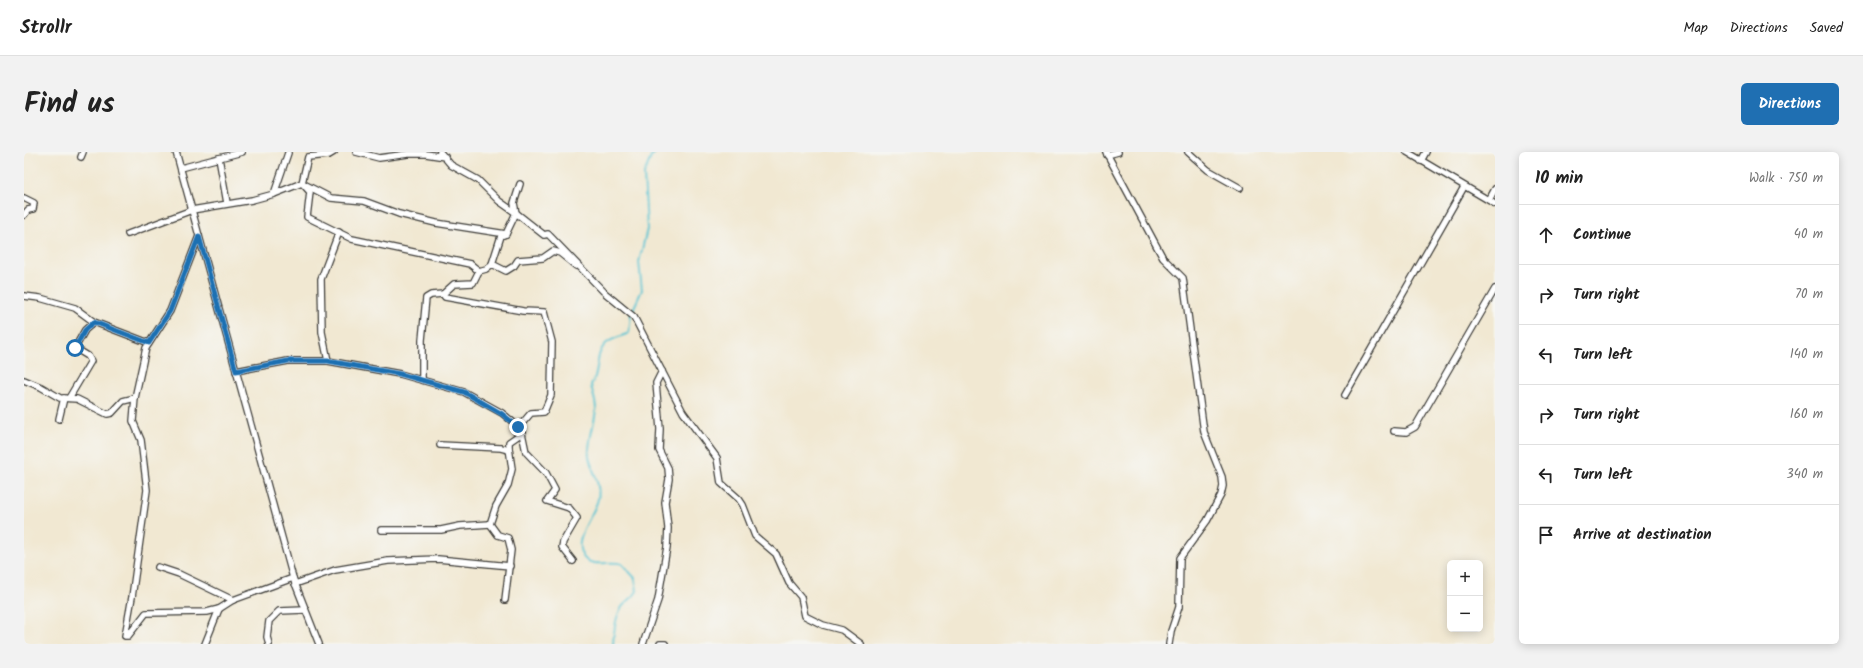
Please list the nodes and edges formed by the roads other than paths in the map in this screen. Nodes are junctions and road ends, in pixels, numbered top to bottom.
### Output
1 (176, 152) edge
2 (242, 152) edge
3 (334, 152) edge
4 (356, 152) edge
5 (440, 152) edge
6 (1118, 152) edge
7 (1188, 152) edge
8 (1407, 152) edge
9 (1426, 152) edge
10 (288, 153) edge
11 (1106, 153) edge
12 (445, 157) junction
13 (219, 158) junction
14 (1421, 161) junction
15 (180, 168) junction
16 (302, 183) junction
17 (520, 184) dead end
18 (1464, 187) junction
19 (1240, 188) dead end
20 (1495, 189) edge
21 (274, 194) junction
22 (24, 198) edge
23 (1488, 200) junction
24 (227, 203) junction
25 (1495, 204) edge
26 (192, 210) junction
27 (516, 213) junction
28 (24, 215) edge
29 (339, 232) junction
30 (128, 234) dead end
31 (506, 234) junction
32 (199, 236) junction
33 (492, 264) junction
34 (582, 269) junction
35 (479, 271) junction
36 (1495, 289) edge
37 (443, 294) junction
38 (24, 296) edge
39 (94, 322) junction
40 (149, 343) junction
41 (328, 361) junction
42 (236, 371) junction
43 (662, 372) junction
44 (24, 380) edge
45 (422, 380) junction
46 (1345, 395) dead end
47 (66, 398) junction
48 (135, 398) junction
49 (59, 420) dead end
50 (520, 430) junction
51 (1394, 431) dead end
52 (509, 442) junction
53 (440, 445) dead end
54 (490, 524) junction
55 (381, 530) dead end
56 (573, 561) dead end
57 (510, 566) junction
58 (158, 567) dead end
59 (294, 581) junction
60 (233, 600) junction
61 (505, 600) dead end
62 (219, 608) junction
63 (305, 610) junction
64 (205, 644) edge
65 (269, 644) edge
66 (319, 644) edge
67 (643, 644) edge
68 (660, 644) edge
69 (665, 644) edge
70 (861, 644) edge
71 (1169, 644) edge

1 - 15 street
2 - 13 street
3 - 16 street
4 - 12 street
5 - 12 street
6 - 11 street
7 - 19 street
8 - 14 street
9 - 14 street
10 - 21 street
11 - 71 street
12 - 27 street
13 - 15 street
13 - 24 street
14 - 18 street
15 - 26 street
16 - 21 street
16 - 29 street
16 - 31 street
17 - 27 street
18 - 23 street
18 - 46 street
20 - 23 street
21 - 24 street
22 - 28 street
23 - 25 street
24 - 26 street
26 - 30 street
26 - 32 street
27 - 31 street
27 - 34 street
29 - 35 street
29 - 41 street
31 - 33 street
32 - 40 street
32 - 42 street
33 - 34 street
33 - 35 street
34 - 43 street
35 - 37 street
36 - 51 street
37 - 45 street
37 - 50 street
38 - 39 street
39 - 40 street
39 - 47 street
40 - 48 street
41 - 42 street
41 - 45 street
42 - 59 street
43 - 67 street
43 - 70 street
44 - 47 street
45 - 50 street
47 - 48 street
47 - 49 street
48 - 62 street
50 - 52 street
50 - 56 street
52 - 53 street
52 - 54 street
54 - 55 street
54 - 57 street
57 - 59 street
57 - 61 street
58 - 60 street
59 - 60 street
59 - 63 street
60 - 62 street
62 - 64 street
63 - 65 street
63 - 66 street
68 - 69 street

